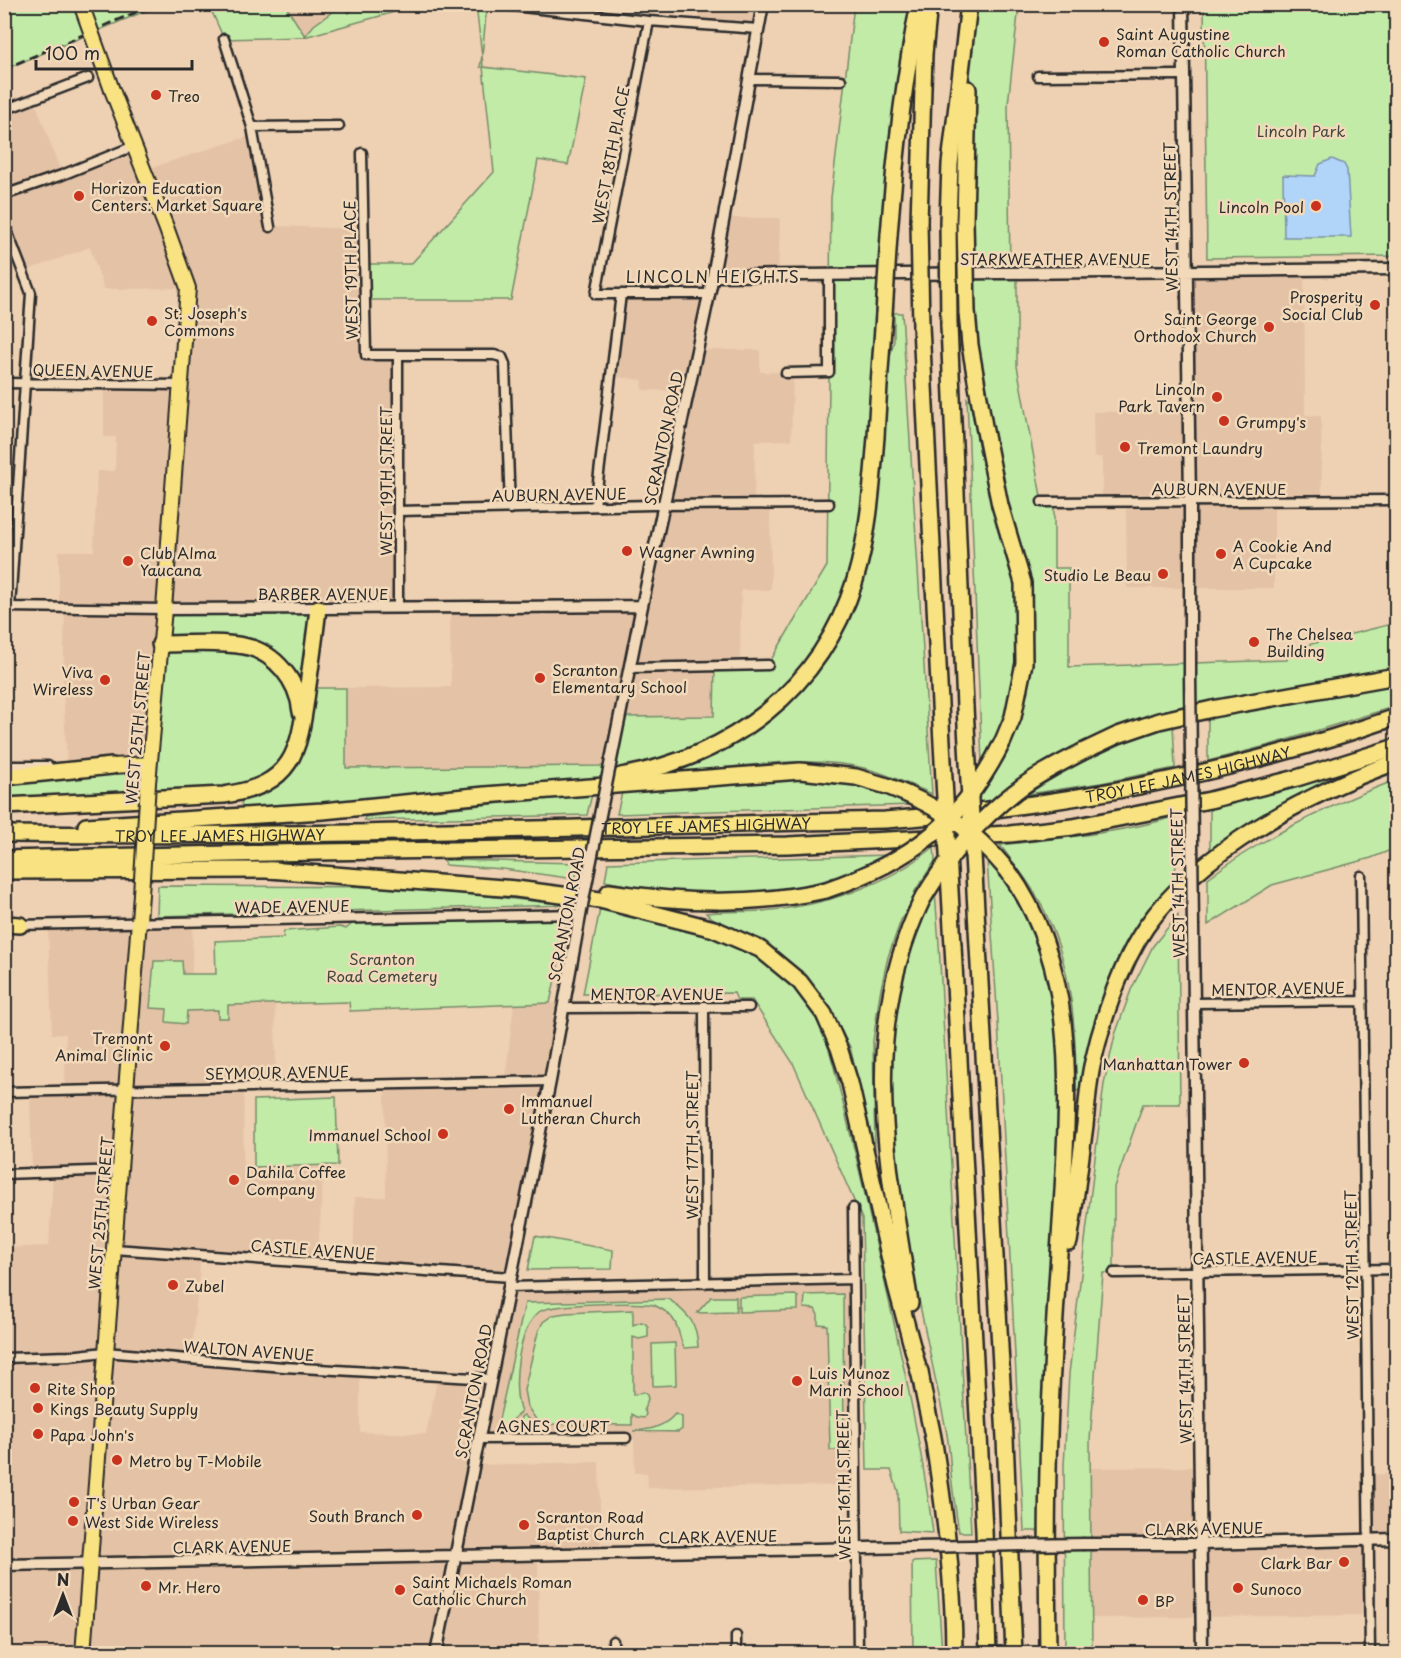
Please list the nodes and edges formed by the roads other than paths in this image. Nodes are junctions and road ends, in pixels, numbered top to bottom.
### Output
1 (81, 4) edge
2 (495, 4) edge
3 (763, 4) edge
4 (919, 4) edge
5 (929, 4) edge
6 (970, 4) edge
7 (1183, 4) edge
8 (649, 21) junction
9 (758, 29) junction
10 (224, 39) dead end
11 (1184, 75) junction
12 (1038, 76) dead end
13 (88, 78) dead end
14 (750, 79) junction
15 (841, 80) dead end
16 (4, 110) edge
17 (339, 126) dead end
18 (252, 127) junction
19 (134, 146) junction
20 (362, 153) dead end
21 (4, 195) edge
22 (4, 223) edge
23 (270, 226) dead end
24 (1396, 269) edge
25 (1186, 272) junction
26 (828, 275) junction
27 (713, 276) junction
28 (621, 294) junction
29 (708, 294) junction
30 (398, 355) junction
31 (786, 373) dead end
32 (4, 383) edge
33 (23, 383) junction
34 (181, 385) junction
35 (1396, 500) edge
36 (1190, 501) junction
37 (1042, 502) dead end
38 (828, 504) dead end
39 (663, 505) junction
40 (595, 506) junction
41 (510, 509) junction
42 (398, 511) junction
43 (642, 606) junction
44 (7, 607) edge
45 (398, 607) junction
46 (318, 608) junction
47 (164, 609) junction
48 (160, 644) junction
49 (768, 665) dead end
50 (631, 668) junction
51 (1396, 676) edge
52 (1396, 717) edge
53 (302, 729) junction
54 (1396, 747) edge
55 (1396, 762) edge
56 (150, 764) junction
57 (4, 766) edge
58 (112, 766) junction
59 (4, 777) edge
60 (485, 795) junction
61 (4, 806) edge
62 (4, 832) edge
63 (4, 859) edge
64 (269, 870) junction
65 (4, 871) edge
66 (1361, 876) dead end
67 (581, 909) junction
68 (139, 923) junction
69 (10, 925) edge
70 (1363, 1001) junction
71 (1193, 1003) junction
72 (704, 1006) junction
73 (749, 1007) dead end
74 (564, 1008) junction
75 (550, 1081) junction
76 (127, 1088) junction
77 (4, 1092) edge
78 (120, 1170) junction
79 (4, 1174) edge
80 (853, 1208) dead end
81 (114, 1249) junction
82 (1365, 1269) junction
83 (1396, 1269) edge
84 (1197, 1272) junction
85 (1114, 1273) dead end
86 (854, 1279) junction
87 (509, 1282) junction
88 (705, 1282) junction
89 (1053, 1348) junction
90 (105, 1353) junction
91 (4, 1358) edge
92 (921, 1379) junction
93 (491, 1380) junction
94 (626, 1438) dead end
95 (479, 1439) junction
96 (1396, 1539) edge
97 (1368, 1540) junction
98 (1201, 1544) junction
99 (857, 1549) junction
100 (455, 1556) junction
101 (91, 1563) junction
102 (4, 1565) edge
103 (736, 1636) dead end
104 (613, 1641) dead end
105 (83, 1653) edge
106 (435, 1653) edge
107 (613, 1653) edge
108 (736, 1653) edge
109 (858, 1653) edge
110 (954, 1653) edge
111 (988, 1653) edge
112 (1014, 1653) edge
113 (1048, 1653) edge
114 (1202, 1653) edge
115 (1370, 1653) edge

1 - 19 main road, WEST 25TH STREET, bridge
2 - 8 street
3 - 9 street, SCRANTON ROAD
4 - 60 highway, bridge
5 - 111 highway, bridge
6 - 64 highway, bridge
6 - 112 highway, bridge
7 - 11 street, WEST 14TH STREET
8 - 9 street
8 - 28 street, WEST 18TH PLACE
9 - 14 street, SCRANTON ROAD
10 - 18 street
11 - 12 street
11 - 25 street, WEST 14TH STREET
13 - 16 street
14 - 15 street
14 - 27 street, SCRANTON ROAD
17 - 18 street
18 - 23 street
19 - 21 street
19 - 34 main road, WEST 25TH STREET
20 - 30 street, WEST 19TH PLACE
22 - 33 street
24 - 25 street, STARKWEATHER AVENUE
25 - 26 street, STARKWEATHER AVENUE
25 - 36 street, WEST 14TH STREET
26 - 27 street, STARKWEATHER AVENUE
26 - 31 street
27 - 29 street, SCRANTON ROAD
28 - 29 street
28 - 40 street
29 - 39 street, SCRANTON ROAD
30 - 41 street
30 - 42 street, WEST 19TH STREET
32 - 33 street, QUEEN AVENUE
33 - 34 street, QUEEN AVENUE
33 - 44 street
34 - 47 main road, WEST 25TH STREET
35 - 36 street, AUBURN AVENUE
36 - 37 street, AUBURN AVENUE
36 - 71 street, WEST 14TH STREET, bridge
38 - 39 street, AUBURN AVENUE
39 - 40 street, AUBURN AVENUE
39 - 43 street, SCRANTON ROAD
40 - 41 street, AUBURN AVENUE
41 - 42 street, AUBURN AVENUE
42 - 45 street, WEST 19TH STREET
43 - 45 street, BARBER AVENUE
43 - 50 street, SCRANTON ROAD
44 - 47 street, BARBER AVENUE
45 - 46 street, BARBER AVENUE
46 - 47 street, BARBER AVENUE
46 - 53 highway
47 - 48 main road, WEST 25TH STREET
48 - 53 highway
48 - 56 main road, WEST 25TH STREET
49 - 50 street
50 - 67 street, SCRANTON ROAD, bridge
51 - 92 highway, bridge
52 - 62 highway, TROY LEE JAMES HIGHWAY
53 - 61 highway
54 - 63 highway, TROY LEE JAMES HIGHWAY
55 - 89 highway
56 - 58 main road
56 - 68 main road, WEST 25TH STREET, bridge
57 - 58 street
58 - 59 highway
60 - 62 highway
60 - 89 highway, bridge
64 - 65 highway
64 - 92 highway
66 - 70 street, WEST 12TH STREET
67 - 68 street, WADE AVENUE
67 - 74 street, SCRANTON ROAD
68 - 69 street, WADE AVENUE
68 - 76 main road, WEST 25TH STREET
70 - 71 street, MENTOR AVENUE
70 - 82 street, WEST 12TH STREET
71 - 84 street, WEST 14TH STREET
72 - 73 street, MENTOR AVENUE
72 - 74 street, MENTOR AVENUE
72 - 88 street, WEST 17TH STREET
74 - 75 street, SCRANTON ROAD
75 - 76 street, SEYMOUR AVENUE
75 - 87 street, SCRANTON ROAD
76 - 77 street, SEYMOUR AVENUE
76 - 78 main road, WEST 25TH STREET
78 - 79 street
78 - 81 main road, WEST 25TH STREET
80 - 86 street, WEST 16TH STREET
81 - 87 street, CASTLE AVENUE
81 - 90 main road, WEST 25TH STREET
82 - 83 street, CASTLE AVENUE
82 - 84 street, CASTLE AVENUE
82 - 97 street, WEST 12TH STREET
84 - 85 street, CASTLE AVENUE
84 - 98 street, WEST 14TH STREET
86 - 88 street, CASTLE AVENUE
86 - 99 street, WEST 16TH STREET
87 - 88 street, CASTLE AVENUE
87 - 93 street, SCRANTON ROAD
89 - 113 highway
90 - 91 street, WALTON AVENUE
90 - 93 street, WALTON AVENUE
90 - 101 main road, WEST 25TH STREET
92 - 110 highway
93 - 95 street, SCRANTON ROAD
94 - 95 street, AGNES COURT
95 - 100 street, SCRANTON ROAD
96 - 97 street, CLARK AVENUE
97 - 98 street, CLARK AVENUE
97 - 115 street, WEST 12TH STREET
98 - 99 street, CLARK AVENUE, bridge
98 - 114 street, WEST 14TH STREET
99 - 100 street, CLARK AVENUE
99 - 109 street, WEST 16TH STREET
100 - 101 street, CLARK AVENUE
100 - 106 street, SCRANTON ROAD
101 - 102 street, CLARK AVENUE
101 - 105 main road, WEST 25TH STREET
103 - 108 street
104 - 107 street

